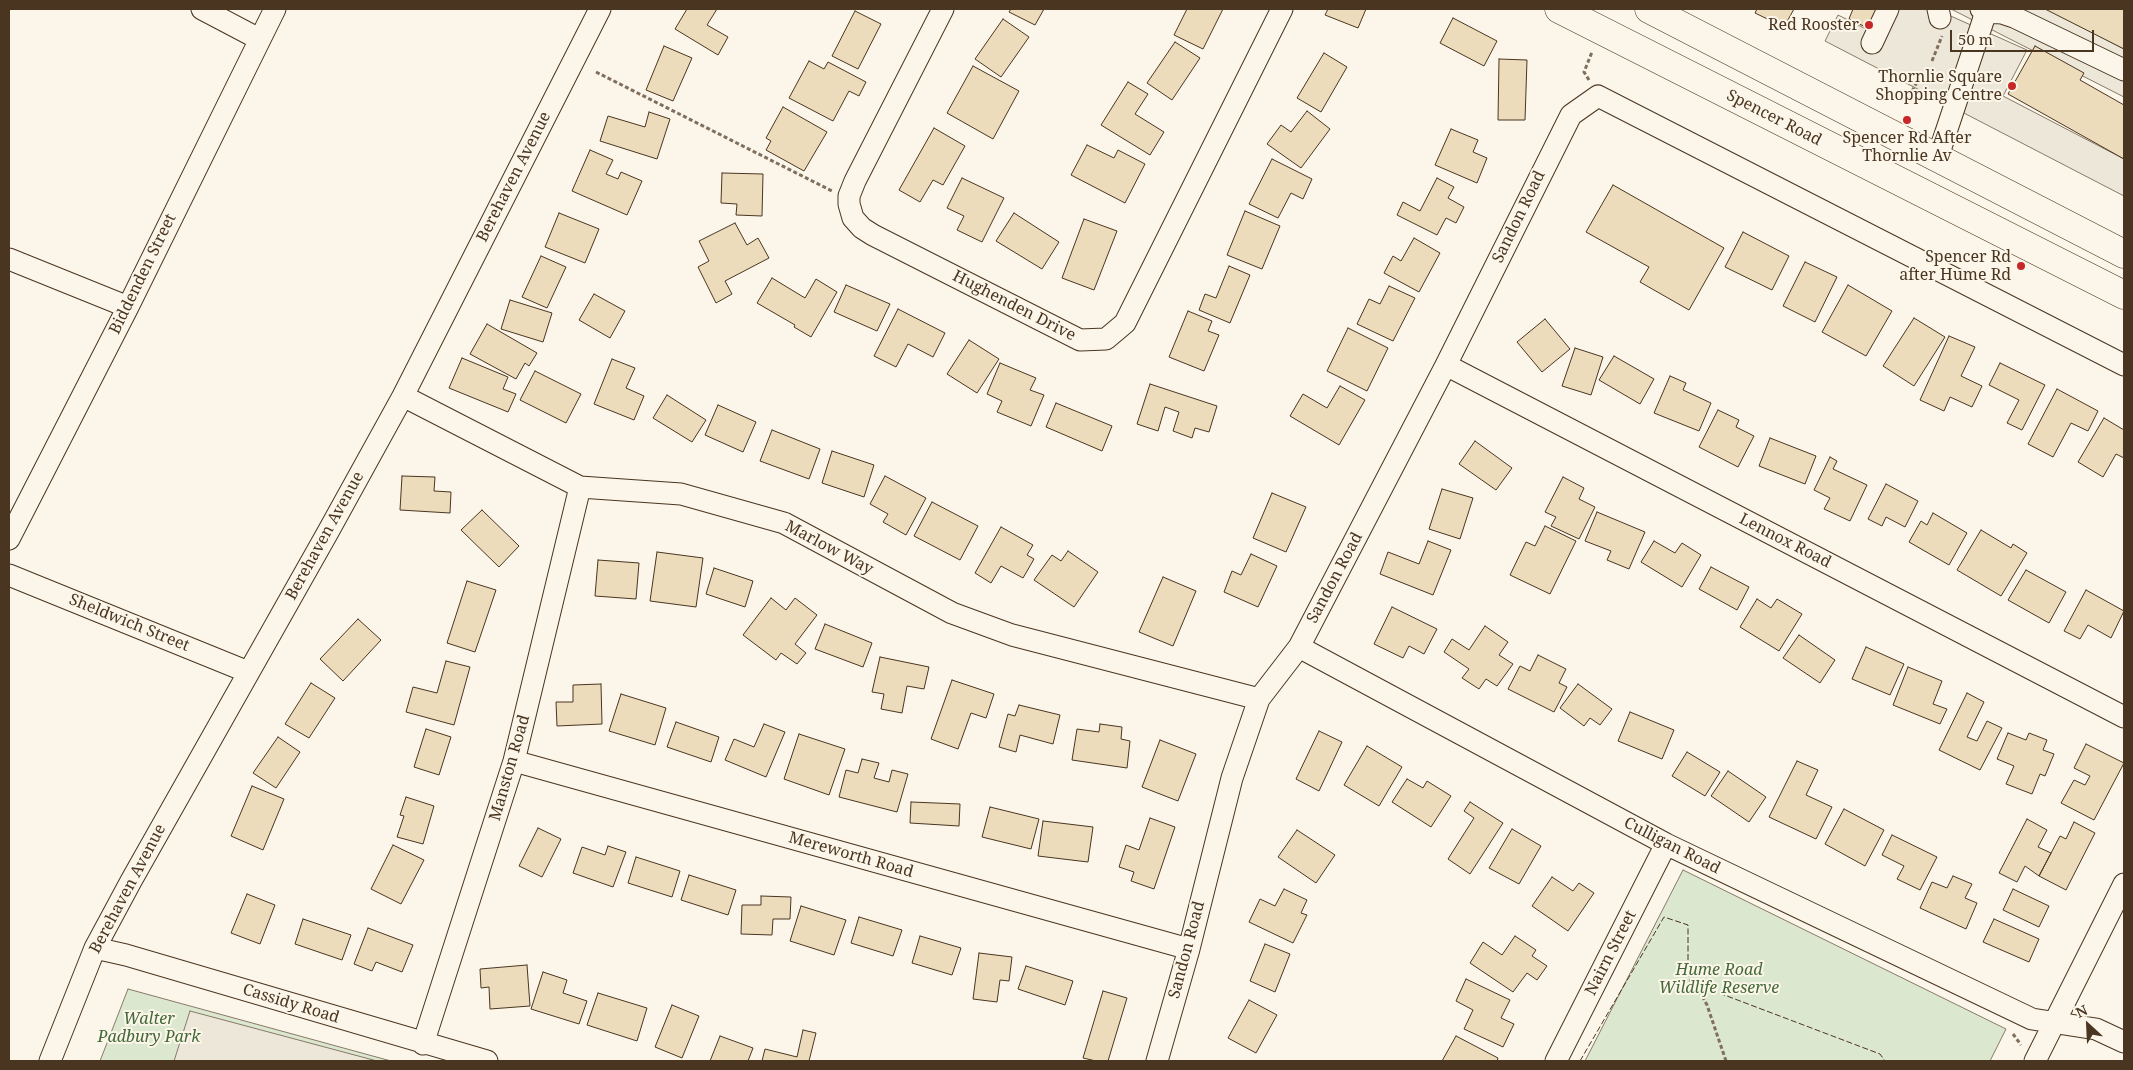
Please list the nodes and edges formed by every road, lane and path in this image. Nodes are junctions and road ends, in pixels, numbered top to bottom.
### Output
1 (202, 9) edge
2 (276, 9) edge
3 (600, 9) edge
4 (943, 9) edge
5 (1282, 9) edge
6 (1558, 9) edge
7 (1643, 9) edge
8 (1888, 9) edge
9 (1983, 10) edge
10 (1665, 12) edge
11 (1940, 20) edge
12 (259, 39) junction
13 (1625, 43) junction
14 (1872, 43) dead end
15 (1595, 45) dead end
16 (1649, 56) junction
17 (1932, 61) dead end
18 (2124, 70) edge
19 (596, 72) dead end
20 (1919, 78) dead end
21 (1598, 96) junction
22 (1909, 97) dead end
23 (1937, 159) junction
24 (849, 196) junction
25 (2124, 254) edge
26 (9, 259) edge
27 (2124, 294) edge
28 (128, 307) junction
29 (2124, 364) edge
30 (1446, 365) junction
31 (403, 396) junction
32 (580, 487) junction
33 (9, 539) edge
34 (9, 575) edge
35 (1299, 647) junction
36 (248, 672) junction
37 (1259, 699) junction
38 (2124, 717) edge
39 (514, 761) junction
40 (1666, 844) junction
41 (2124, 884) edge
42 (95, 948) junction
43 (1188, 948) junction
44 (1696, 985) dead end
45 (2056, 1022) junction
46 (2006, 1030) dead end
47 (2124, 1042) edge
48 (423, 1044) junction
49 (2021, 1045) dead end
50 (50, 1061) edge
51 (487, 1061) edge
52 (1157, 1061) edge
53 (1556, 1061) edge
54 (1726, 1061) edge
55 (2035, 1061) edge

1 - 12 street
2 - 12 street, Biddenden Street
3 - 31 street, Berehaven Avenue
4 - 24 street
5 - 24 street, Hughenden Drive
6 - 13 main road, Spencer Road
7 - 13 main road
8 - 14 street
9 - 18 street
9 - 23 street
10 - 16 main road
10 - 23 main road
11 - 17 path
12 - 28 street, Biddenden Street
13 - 16 main road, Spencer Road
15 - 21 path
16 - 27 main road, Spencer Road
19 - 24 path
20 - 22 path
21 - 29 street
21 - 30 street, Sandon Road
23 - 25 main road
23 - 27 main road
26 - 28 street
28 - 33 street, Biddenden Street
30 - 35 street, Sandon Road
30 - 38 street, Lennox Road
31 - 32 street, Marlow Way
31 - 36 street, Berehaven Avenue
32 - 37 street, Marlow Way
32 - 39 street, Manston Road
34 - 36 street, Sheldwich Street
35 - 37 street, Sandon Road
35 - 40 street, Culligan Road
36 - 42 street, Berehaven Avenue
37 - 43 street, Sandon Road
39 - 43 street, Mereworth Road
39 - 48 street, Manston Road
40 - 45 street, Culligan Road
40 - 53 street, Nairn Street
41 - 45 street
42 - 48 street, Cassidy Road
42 - 50 street, Berehaven Avenue
43 - 52 street, Sandon Road
44 - 54 path
45 - 47 street, Culligan Road
45 - 55 street
46 - 49 path
48 - 51 street, Cassidy Road

